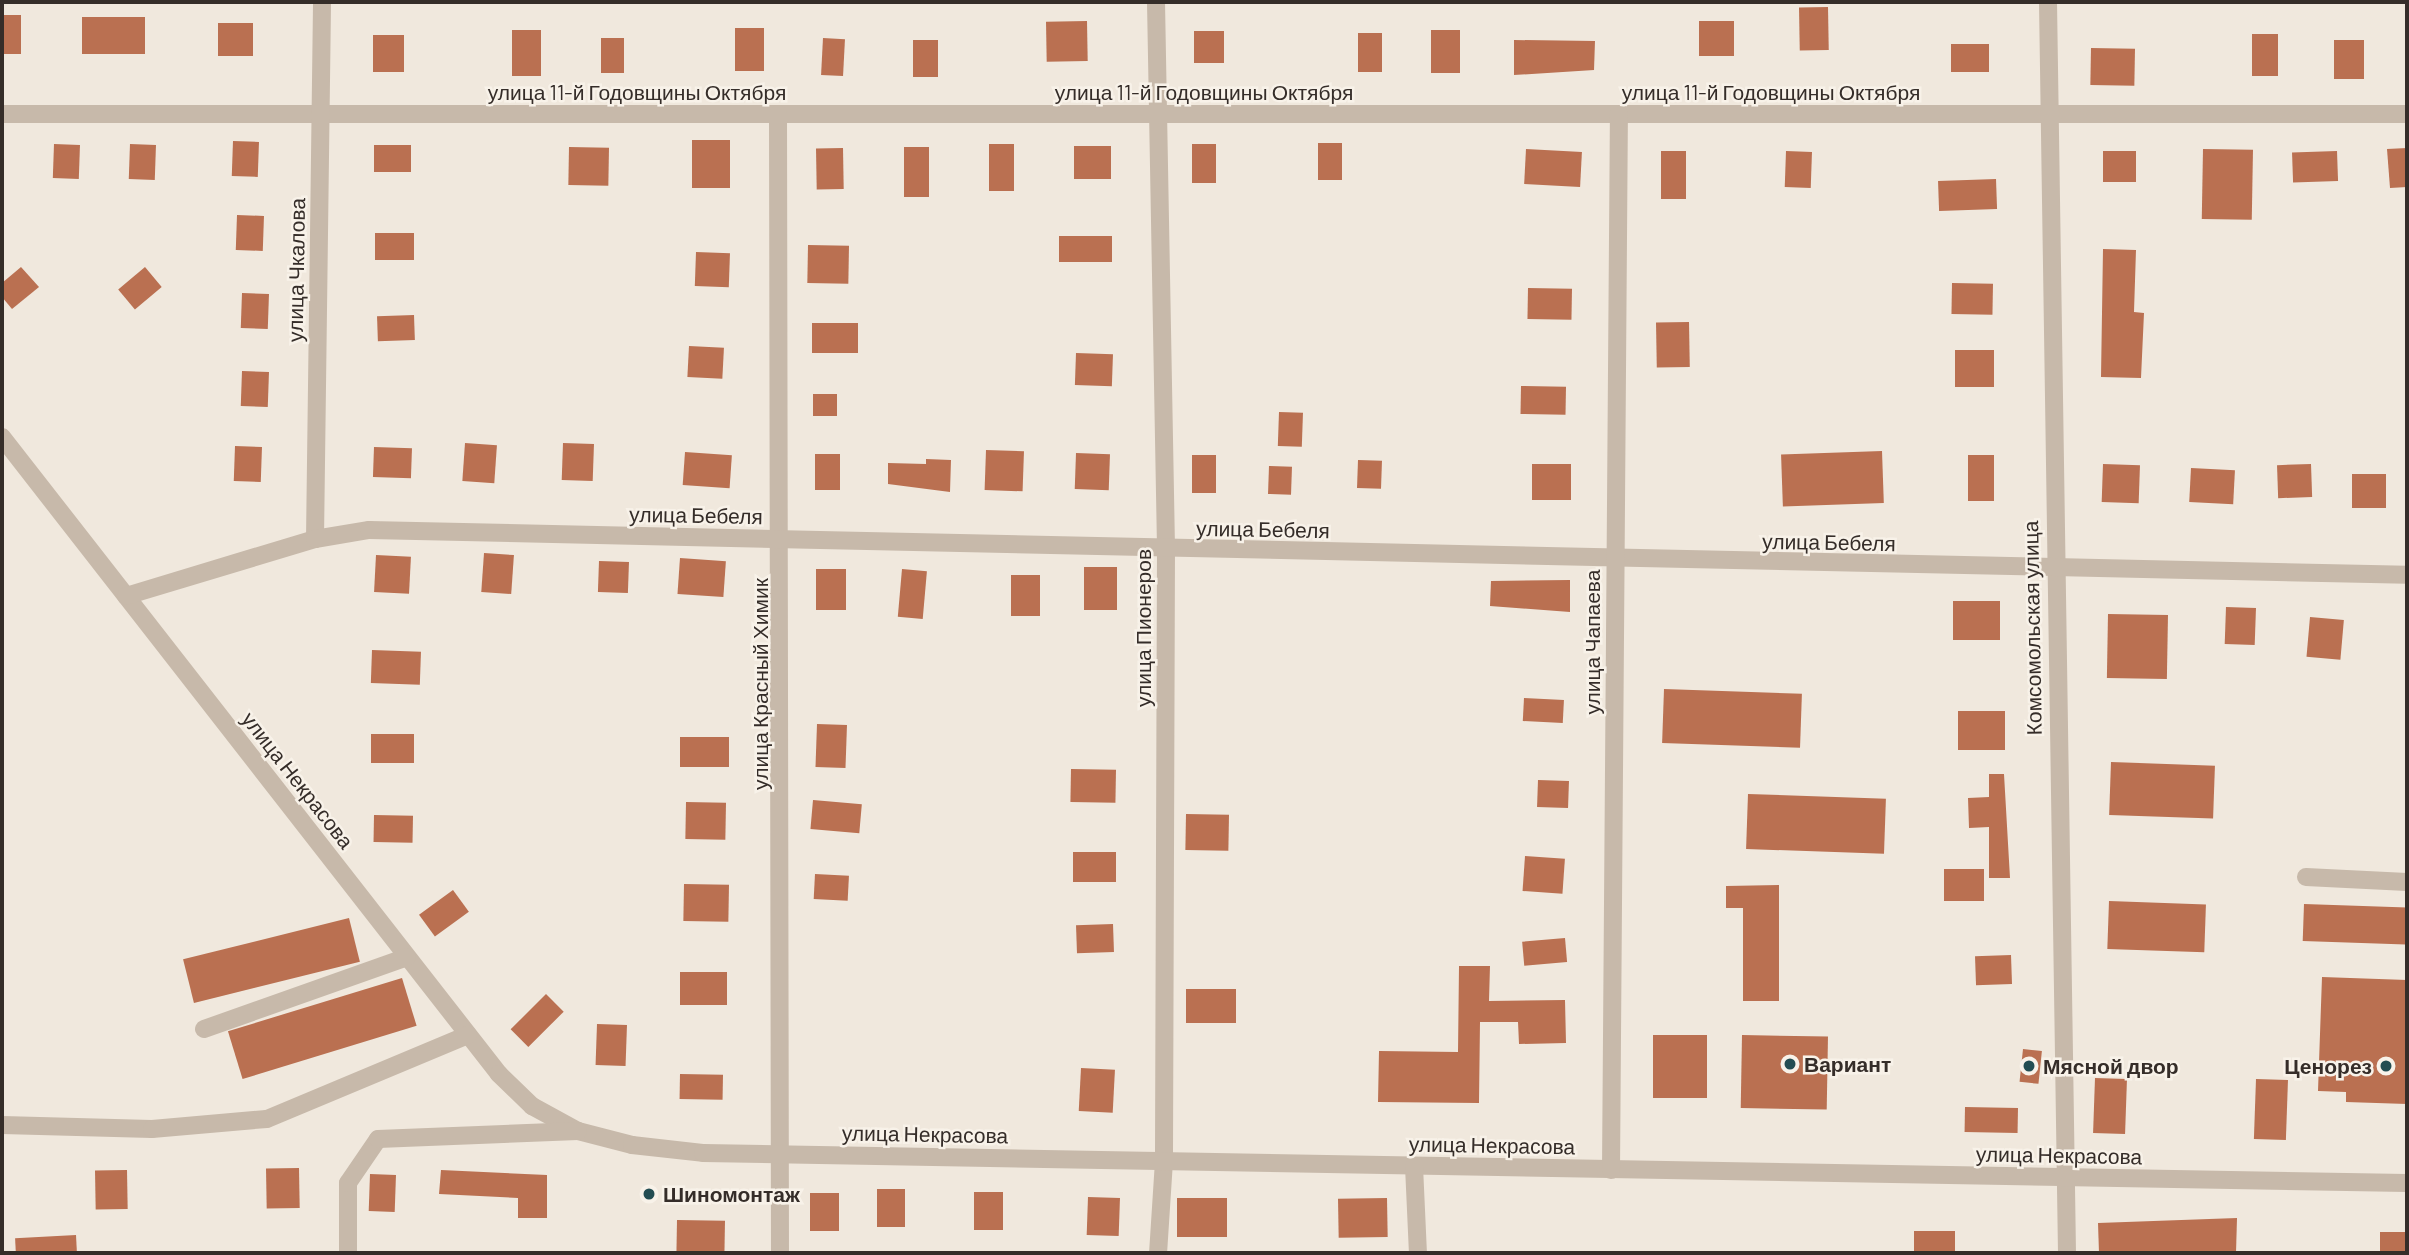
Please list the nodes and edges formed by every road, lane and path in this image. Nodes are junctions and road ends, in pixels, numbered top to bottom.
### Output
1 (322, 2) edge
2 (1156, 2) edge
3 (2048, 2) edge
4 (2, 114) edge
5 (320, 114) junction
6 (778, 114) junction
7 (1158, 114) junction
8 (1619, 114) junction
9 (2050, 114) junction
10 (2407, 114) edge
11 (2, 437) edge
12 (315, 539) junction
13 (783, 540) junction
14 (1166, 549) junction
15 (1615, 560) junction
16 (2053, 570) junction
17 (2407, 575) edge
18 (126, 596) junction
19 (2306, 877) dead end
20 (2407, 881) edge
21 (407, 957) junction
22 (204, 1029) dead end
23 (468, 1035) junction
24 (2, 1125) edge
25 (578, 1131) junction
26 (780, 1154) junction
27 (1164, 1161) junction
28 (1414, 1166) junction
29 (1611, 1170) junction
30 (2065, 1178) junction
31 (2407, 1183) edge
32 (348, 1253) edge
33 (780, 1253) edge
34 (1158, 1253) edge
35 (1418, 1253) edge
36 (2067, 1253) edge

1 - 5 street, улица Чкалова
2 - 7 street, улица Пионеров
3 - 9 street, Комсомольская улица
4 - 5 street, улица 11-й Годовщины Октября
5 - 6 street, улица 11-й Годовщины Октября
5 - 12 street, улица Чкалова
6 - 7 street, улица 11-й Годовщины Октября
6 - 13 street, улица Красный Химик
7 - 8 street, улица 11-й Годовщины Октября
7 - 14 street, улица Пионеров
8 - 9 street, улица 11-й Годовщины Октября
8 - 15 street, улица Чапаева
9 - 10 street, улица 11-й Годовщины Октября
9 - 16 street, Комсомольская улица
11 - 18 street, улица Некрасова
12 - 13 street, улица Бебеля
12 - 18 street, улица Бебеля
13 - 14 street, улица Бебеля
13 - 26 street, улица Красный Химик
14 - 15 street, улица Бебеля
14 - 27 street, улица Пионеров
15 - 16 street, улица Бебеля
15 - 29 street, улица Чапаева
16 - 17 street, улица Бебеля
16 - 30 street, Комсомольская улица
18 - 21 street, улица Некрасова
19 - 20 street
21 - 22 street
21 - 23 street, улица Некрасова
23 - 24 street
23 - 25 street, улица Некрасова
25 - 26 street, улица Некрасова
25 - 32 street, улица Некрасова
26 - 27 street, улица Некрасова
26 - 33 street, улица Красный Химик
27 - 28 street, улица Некрасова
27 - 34 street, улица Пионеров
28 - 29 street, улица Некрасова
28 - 35 street
29 - 30 street, улица Некрасова
30 - 31 street, улица Некрасова
30 - 36 street, Комсомольская улица

